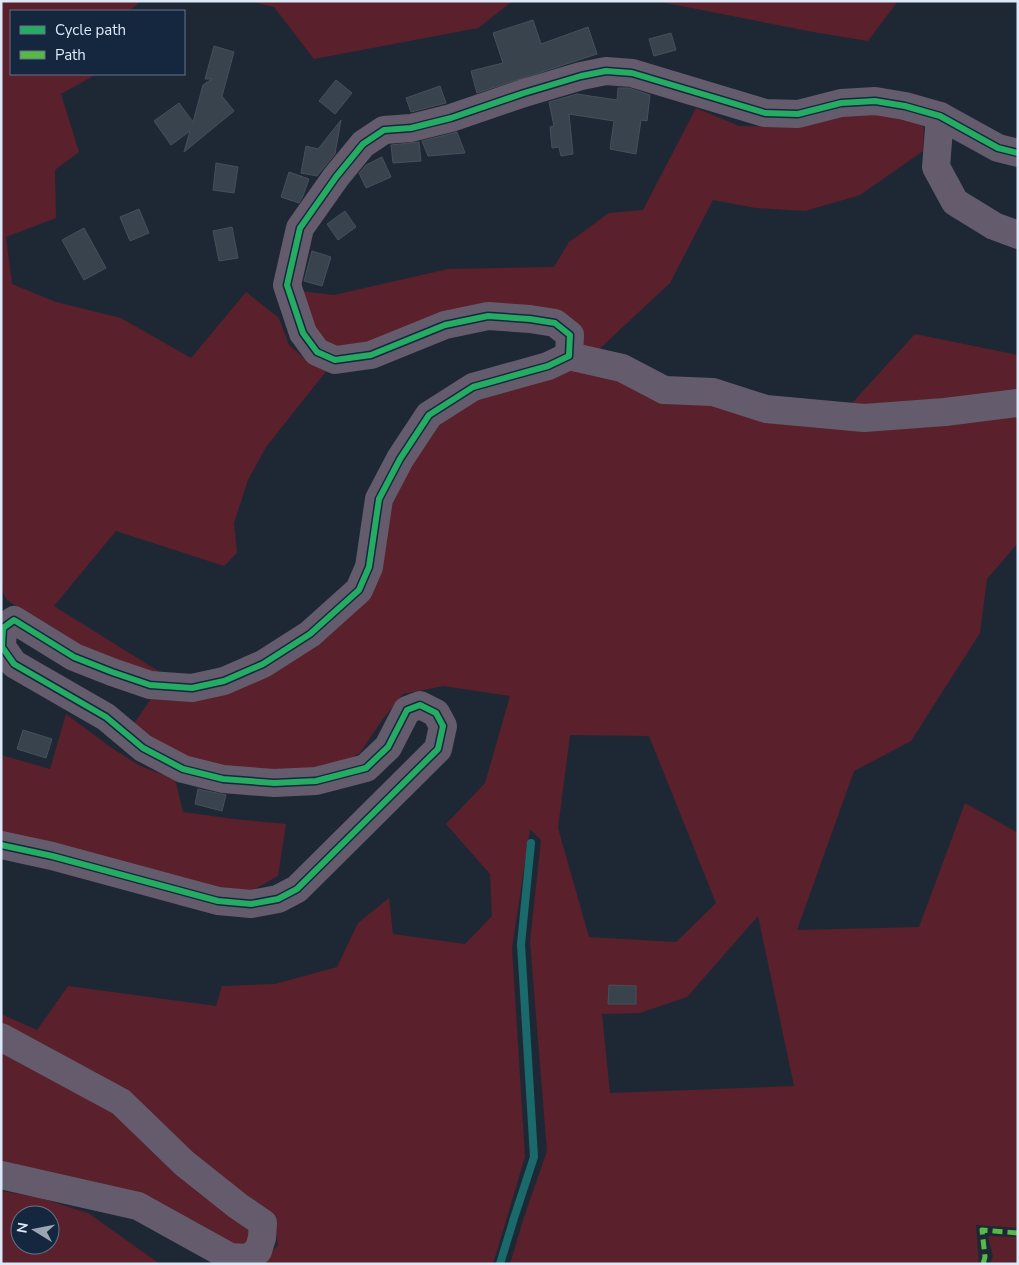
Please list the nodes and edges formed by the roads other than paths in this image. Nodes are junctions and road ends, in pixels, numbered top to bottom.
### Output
1 (940, 116) junction
2 (1018, 153) edge
3 (1018, 235) edge
4 (569, 356) junction
5 (1018, 402) edge
6 (1, 846) edge
7 (1, 1037) edge
8 (1, 1175) edge

1 - 2 street
1 - 3 street
1 - 4 street
4 - 5 street
4 - 6 street
7 - 8 street

